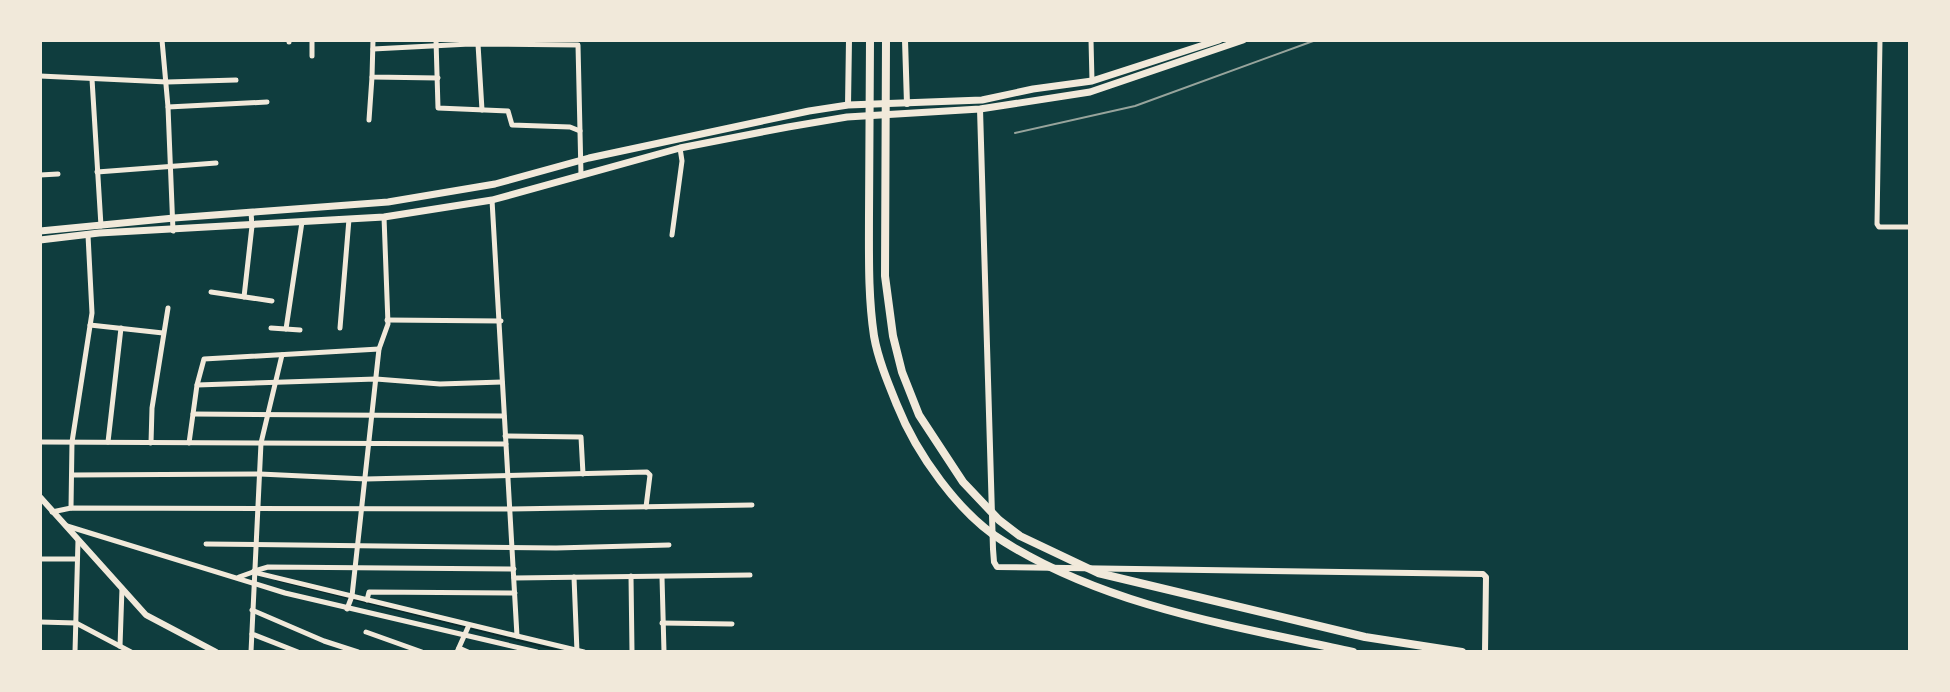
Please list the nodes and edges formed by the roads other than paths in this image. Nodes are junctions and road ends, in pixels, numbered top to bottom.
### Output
1 (162, 40) edge
2 (312, 40) edge
3 (373, 40) edge
4 (849, 40) edge
5 (870, 40) edge
6 (886, 40) edge
7 (905, 40) edge
8 (1091, 40) edge
9 (1219, 40) edge
10 (1243, 40) edge
11 (1880, 40) edge
12 (470, 42) edge
13 (436, 43) edge
14 (478, 44) junction
15 (373, 49) junction
16 (312, 56) dead end
17 (40, 76) edge
18 (372, 77) junction
19 (438, 78) junction
20 (92, 79) junction
21 (236, 80) dead end
22 (1092, 81) junction
23 (167, 82) junction
24 (267, 102) dead end
25 (907, 104) junction
26 (848, 105) junction
27 (168, 107) junction
28 (482, 110) junction
29 (980, 112) junction
30 (369, 120) dead end
31 (580, 131) junction
32 (680, 148) junction
33 (580, 160) junction
34 (216, 163) dead end
35 (171, 167) junction
36 (97, 172) junction
37 (58, 174) dead end
38 (40, 175) edge
39 (581, 175) junction
40 (492, 200) junction
41 (251, 212) junction
42 (384, 217) junction
43 (174, 218) junction
44 (349, 219) junction
45 (302, 222) junction
46 (252, 226) junction
47 (1910, 227) edge
48 (100, 230) junction
49 (40, 231) edge
50 (173, 231) junction
51 (88, 235) junction
52 (672, 235) dead end
53 (40, 240) edge
54 (211, 292) dead end
55 (244, 297) junction
56 (272, 301) dead end
57 (168, 308) dead end
58 (387, 320) junction
59 (501, 321) junction
60 (90, 325) junction
61 (121, 328) junction
62 (271, 328) dead end
63 (340, 328) dead end
64 (286, 329) junction
65 (300, 330) dead end
66 (163, 333) junction
67 (379, 349) junction
68 (282, 355) junction
69 (376, 379) junction
70 (275, 381) junction
71 (502, 382) junction
72 (197, 385) junction
73 (193, 414) junction
74 (373, 414) junction
75 (268, 415) junction
76 (504, 416) junction
77 (505, 436) junction
78 (40, 442) edge
79 (72, 442) junction
80 (108, 443) junction
81 (151, 443) junction
82 (189, 443) junction
83 (261, 443) junction
84 (370, 444) junction
85 (506, 444) junction
86 (260, 474) junction
87 (508, 474) junction
88 (583, 474) junction
89 (72, 475) junction
90 (366, 479) junction
91 (40, 497) edge
92 (752, 505) dead end
93 (646, 507) junction
94 (71, 508) junction
95 (258, 509) junction
96 (362, 509) junction
97 (511, 509) junction
98 (51, 512) junction
99 (63, 525) junction
100 (78, 540) junction
101 (206, 544) dead end
102 (256, 545) junction
103 (669, 545) dead end
104 (357, 546) junction
105 (513, 546) junction
106 (40, 559) edge
107 (77, 559) junction
108 (355, 569) junction
109 (514, 569) junction
110 (253, 572) junction
111 (750, 575) dead end
112 (631, 576) junction
113 (239, 577) junction
114 (574, 577) junction
115 (662, 577) junction
116 (514, 578) junction
117 (253, 582) junction
118 (122, 588) junction
119 (515, 593) junction
120 (351, 597) junction
121 (367, 600) junction
122 (348, 607) junction
123 (252, 610) junction
124 (40, 622) edge
125 (76, 623) junction
126 (662, 623) junction
127 (732, 624) dead end
128 (467, 630) junction
129 (366, 632) dead end
130 (252, 634) junction
131 (517, 636) junction
132 (120, 646) junction
133 (458, 650) edge
134 (75, 652) edge
135 (131, 652) edge
136 (216, 652) edge
137 (251, 652) edge
138 (298, 652) edge
139 (358, 652) edge
140 (422, 652) edge
141 (468, 652) edge
142 (537, 652) edge
143 (579, 652) edge
144 (632, 652) edge
145 (664, 652) edge
146 (1353, 652) edge
147 (1462, 652) edge
148 (1485, 652) edge

1 - 23 street
2 - 16 street
3 - 15 street
4 - 26 street
5 - 146 highway
6 - 147 highway
7 - 25 street
8 - 22 street
9 - 22 main road
10 - 29 main road
11 - 47 street
12 - 13 street
12 - 14 street
13 - 15 street
13 - 19 street
14 - 28 street
14 - 31 street
15 - 18 street
17 - 20 street
18 - 19 street
18 - 30 street
19 - 28 street
20 - 23 street
20 - 36 street
21 - 23 street
22 - 25 main road
23 - 27 street
24 - 27 street
25 - 26 main road
26 - 33 main road
27 - 35 street
28 - 31 street
29 - 32 main road
29 - 148 street
31 - 33 street
32 - 39 main road
32 - 52 street
33 - 39 street
33 - 41 main road
34 - 35 street
35 - 36 street
35 - 43 street
36 - 48 street
37 - 38 street
39 - 40 main road
40 - 42 main road
40 - 59 street
41 - 43 main road
41 - 46 street
42 - 44 main road
42 - 58 street
43 - 48 main road
43 - 50 street
44 - 45 main road
44 - 63 street
45 - 46 main road
45 - 64 street
46 - 50 main road
46 - 55 street
48 - 49 main road
48 - 50 main road
48 - 51 main road
51 - 53 main road
51 - 60 street
54 - 55 street
55 - 56 street
57 - 66 street
58 - 59 street
58 - 67 street
59 - 71 street
60 - 61 street
60 - 79 street
61 - 66 street
61 - 80 street
62 - 64 street
64 - 65 street
66 - 81 street
67 - 68 street
67 - 69 street
68 - 70 street
68 - 72 street
69 - 70 street
69 - 71 street
69 - 74 street
70 - 72 street
70 - 75 street
71 - 76 street
72 - 73 street
73 - 75 street
73 - 82 street
74 - 75 street
74 - 76 street
74 - 84 street
75 - 83 street
76 - 77 street
77 - 85 street
77 - 88 street
78 - 79 street
79 - 80 street
79 - 89 street
80 - 81 street
81 - 82 street
82 - 83 street
83 - 84 street
83 - 86 street
84 - 85 street
84 - 90 street
85 - 87 street
86 - 89 street
86 - 90 street
86 - 95 street
87 - 88 street
87 - 90 street
87 - 97 street
88 - 93 street
89 - 94 street
90 - 96 street
91 - 98 street
92 - 93 street
93 - 97 street
94 - 95 street
94 - 98 street
95 - 96 street
95 - 102 street
96 - 97 street
96 - 104 street
97 - 105 street
98 - 99 street
99 - 100 street
99 - 113 street
100 - 107 street
100 - 118 street
101 - 102 street
102 - 104 street
102 - 110 street
103 - 105 street
104 - 105 street
104 - 108 street
105 - 109 street
106 - 107 street
107 - 125 street
108 - 109 street
108 - 110 street
108 - 120 street
109 - 116 street
110 - 113 street
110 - 117 street
110 - 120 street
111 - 115 street
112 - 114 street
112 - 115 street
112 - 144 street
113 - 117 street
114 - 116 street
114 - 143 street
115 - 126 street
116 - 119 street
117 - 122 street
117 - 123 street
118 - 132 street
118 - 136 street
119 - 121 street
119 - 131 street
120 - 121 street
120 - 122 street
121 - 128 street
122 - 128 street
123 - 130 street
123 - 139 street
124 - 125 street
125 - 132 street
125 - 134 street
126 - 127 street
126 - 145 street
128 - 131 street
128 - 133 street
128 - 142 street
129 - 140 street
130 - 137 street
130 - 138 street
131 - 143 street
132 - 135 street
133 - 141 street

